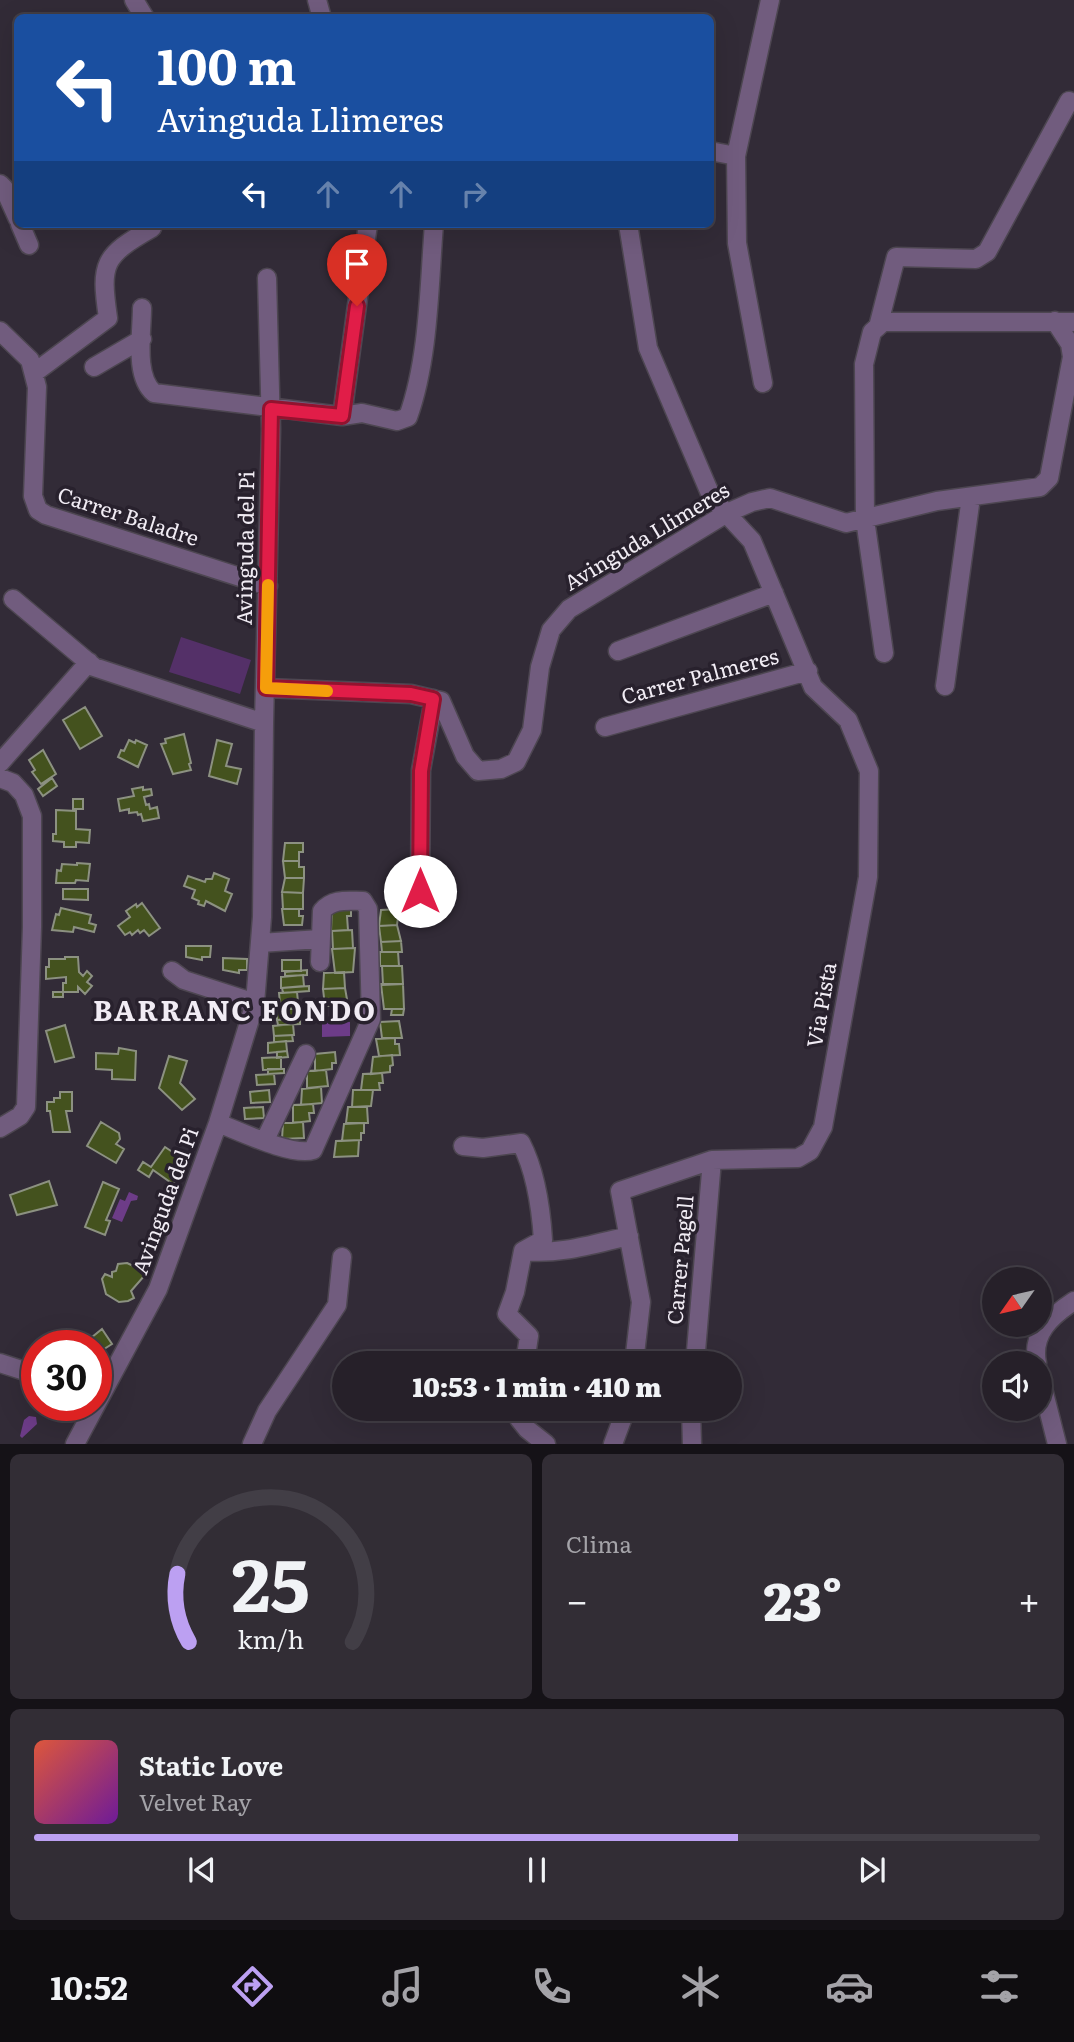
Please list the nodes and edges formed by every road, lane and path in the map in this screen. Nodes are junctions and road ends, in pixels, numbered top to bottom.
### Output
1 (770, 0) edge
2 (1069, 101) dead end
3 (714, 151) edge
4 (736, 156) junction
5 (0, 184) edge
6 (14, 210) edge
7 (22, 228) edge
8 (152, 228) dead end
9 (367, 228) edge
10 (434, 228) edge
11 (629, 228) edge
12 (29, 245) dead end
13 (267, 278) dead end
14 (142, 309) dead end
15 (1055, 321) junction
16 (1074, 322) edge
17 (878, 327) junction
18 (0, 331) edge
19 (142, 339) junction
20 (32, 367) junction
21 (94, 367) dead end
22 (763, 383) dead end
23 (271, 409) junction
24 (342, 416) junction
25 (971, 497) junction
26 (727, 513) junction
27 (865, 519) junction
28 (268, 586) junction
29 (774, 593) junction
30 (13, 599) dead end
31 (618, 651) dead end
32 (884, 653) dead end
33 (89, 662) junction
34 (811, 679) junction
35 (945, 686) dead end
36 (266, 688) junction
37 (433, 699) junction
38 (264, 723) junction
39 (605, 727) dead end
40 (0, 763) edge
41 (0, 778) edge
42 (420, 891) dead end
43 (320, 939) junction
44 (260, 943) junction
45 (320, 962) dead end
46 (172, 971) dead end
47 (255, 1003) junction
48 (306, 1054) dead end
49 (218, 1123) junction
50 (0, 1128) edge
51 (265, 1140) junction
52 (463, 1146) dead end
53 (712, 1160) junction
54 (629, 1236) junction
55 (523, 1251) junction
56 (342, 1258) dead end
57 (1074, 1301) edge
58 (527, 1351) edge
59 (635, 1351) edge
60 (696, 1351) edge
61 (1034, 1351) edge
62 (0, 1363) edge
63 (21, 1370) edge
64 (112, 1376) edge
65 (88, 1421) edge
66 (521, 1421) edge
67 (622, 1421) edge
68 (691, 1421) edge
69 (1051, 1421) edge
70 (75, 1444) edge
71 (252, 1444) edge
72 (546, 1444) edge
73 (613, 1444) edge
74 (692, 1444) edge
75 (1057, 1444) edge

1 - 4 street
2 - 17 street
3 - 4 street
4 - 22 street
5 - 6 street
7 - 12 street
8 - 20 street
9 - 24 street
10 - 24 street
11 - 26 street, Carrer Palmeres
13 - 23 street, Avinguda del Pi
14 - 19 street
15 - 16 street
15 - 17 street
15 - 25 street, Avinguda Llimeres
17 - 27 street
18 - 20 street
19 - 21 street
19 - 23 street
20 - 28 street, Carrer Baladre
23 - 24 street
23 - 28 street, Avinguda del Pi
25 - 27 street, Avinguda Llimeres
25 - 35 street
26 - 27 street, Avinguda Llimeres
26 - 29 street, Carrer Palmeres
26 - 37 street, Avinguda Llimeres
27 - 32 street
28 - 36 street, Avinguda del Pi
29 - 31 street
29 - 34 street, Carrer Palmeres
30 - 33 street
33 - 38 street
33 - 40 street
34 - 39 street, Carrer Palmeres
34 - 53 street, Via Pista
36 - 37 street
36 - 38 street, Avinguda del Pi
37 - 42 street
38 - 44 street, Avinguda del Pi
41 - 50 street
43 - 44 street
43 - 45 street
43 - 51 street
44 - 47 street, Avinguda del Pi
46 - 47 street
47 - 49 street, Avinguda del Pi
48 - 51 street
49 - 51 street
49 - 64 street, Avinguda del Pi
52 - 55 street
53 - 54 street, Via Pista
53 - 60 street, Carrer Pagell
54 - 55 street
54 - 59 street
55 - 58 street
56 - 71 street
57 - 61 street
62 - 63 street
65 - 70 street, Avinguda del Pi
66 - 72 street
67 - 73 street
68 - 74 street
69 - 75 street

